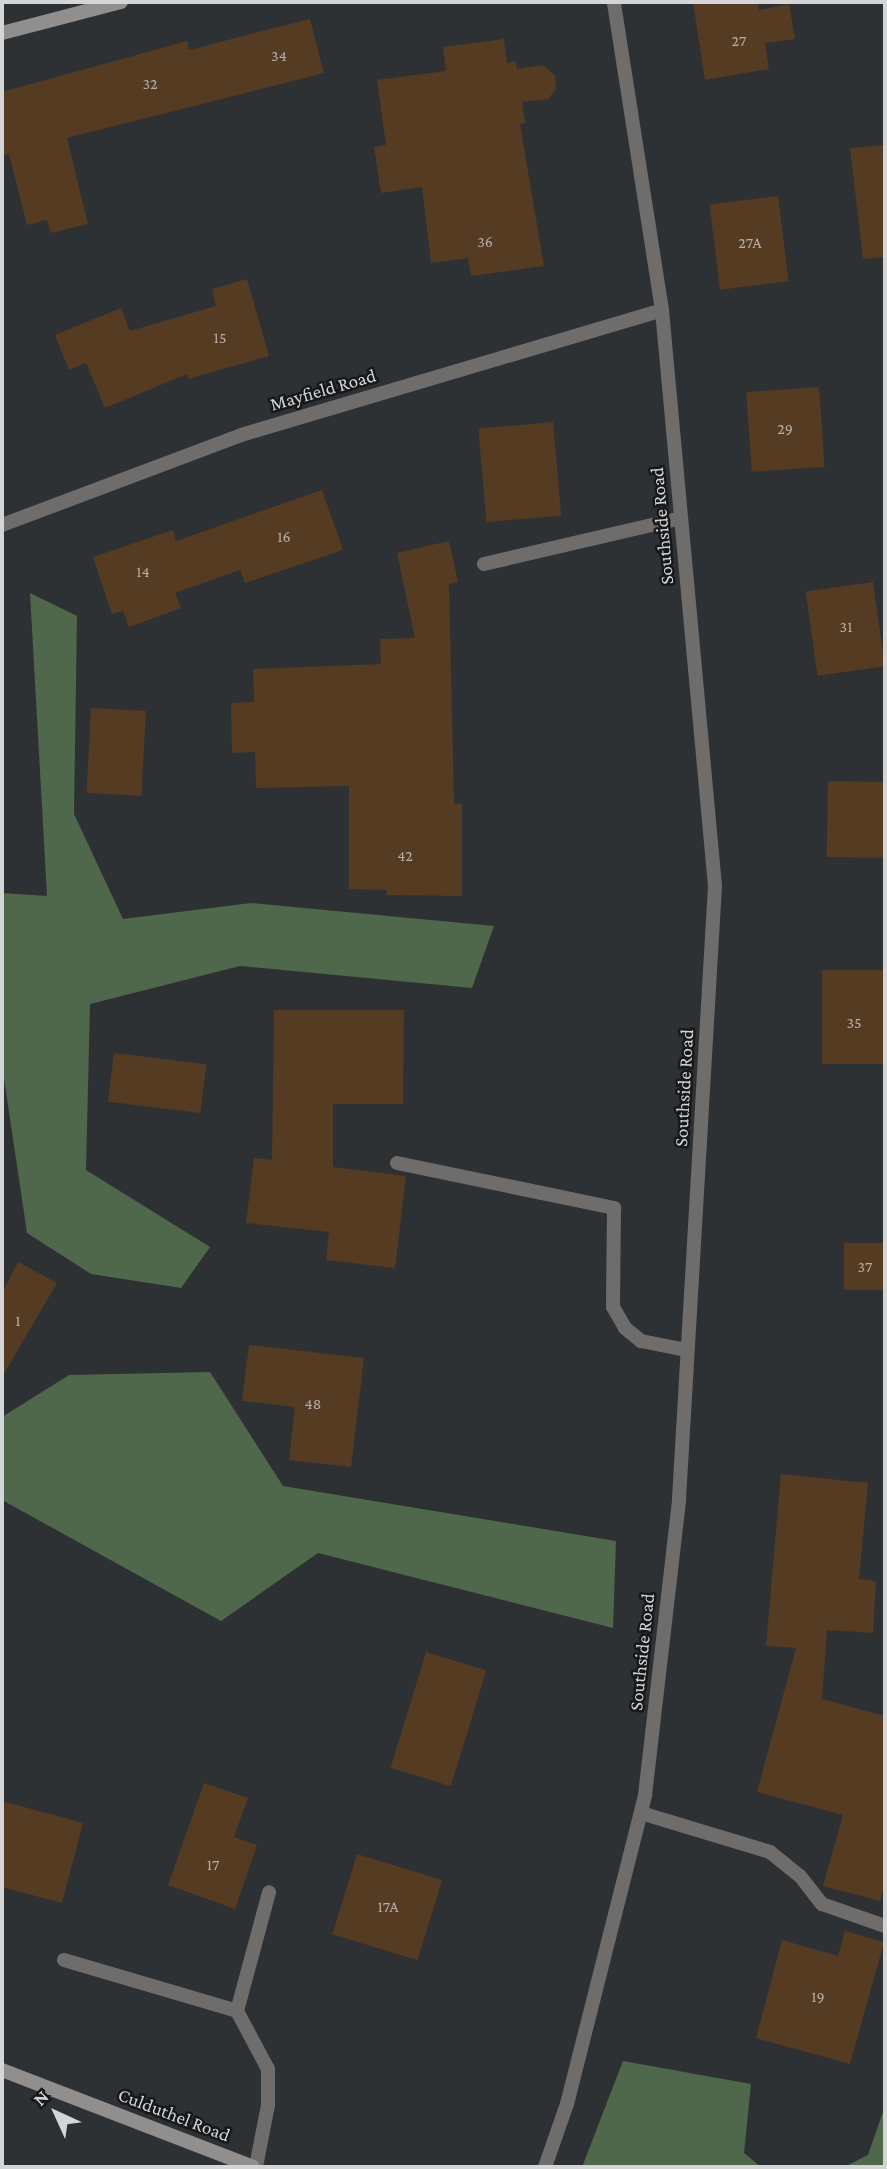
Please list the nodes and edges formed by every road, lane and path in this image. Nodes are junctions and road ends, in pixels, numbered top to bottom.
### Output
1 (121, 2) edge
2 (614, 2) edge
3 (2, 33) edge
4 (662, 310) junction
5 (681, 518) junction
6 (2, 525) edge
7 (484, 564) dead end
8 (397, 1163) dead end
9 (687, 1350) junction
10 (641, 1813) junction
11 (269, 1892) dead end
12 (885, 1926) edge
13 (64, 1960) dead end
14 (237, 2011) junction
15 (2, 2070) edge
16 (254, 2167) edge
17 (545, 2167) edge

1 - 3 main road
2 - 4 street, Southside Road
4 - 5 street, Southside Road
4 - 6 street, Mayfield Road
5 - 7 street
5 - 9 street, Southside Road
8 - 9 street
9 - 10 street, Southside Road
10 - 12 street
10 - 17 street, Southside Road
11 - 14 street
13 - 14 street
14 - 16 street
15 - 16 main road, Culduthel Road

